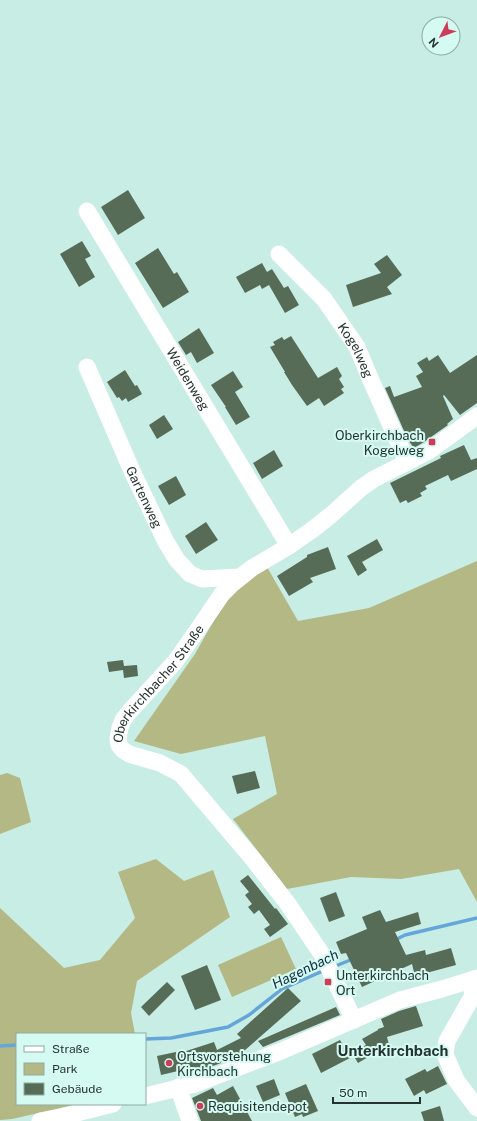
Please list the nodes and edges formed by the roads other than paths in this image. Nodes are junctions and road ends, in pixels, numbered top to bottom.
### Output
1 (88, 211) dead end
2 (279, 254) dead end
3 (87, 367) dead end
4 (477, 416) edge
5 (407, 462) junction
6 (289, 546) junction
7 (240, 577) junction
8 (476, 978) edge
9 (354, 1020) junction
10 (178, 1087) junction
11 (146, 1096) edge
12 (108, 1105) edge
13 (477, 1108) edge
14 (40, 1121) edge
15 (190, 1121) edge

1 - 6 street, Weidenweg
2 - 5 street, Kogelweg
3 - 7 street, Gartenweg
4 - 5 street, Oberkirchbacher Straße
5 - 6 street, Oberkirchbacher Straße
6 - 7 street, Oberkirchbacher Straße
7 - 9 street, Oberkirchbacher Straße
8 - 9 street
8 - 13 street
9 - 10 street
10 - 11 street
10 - 15 street
12 - 14 street

